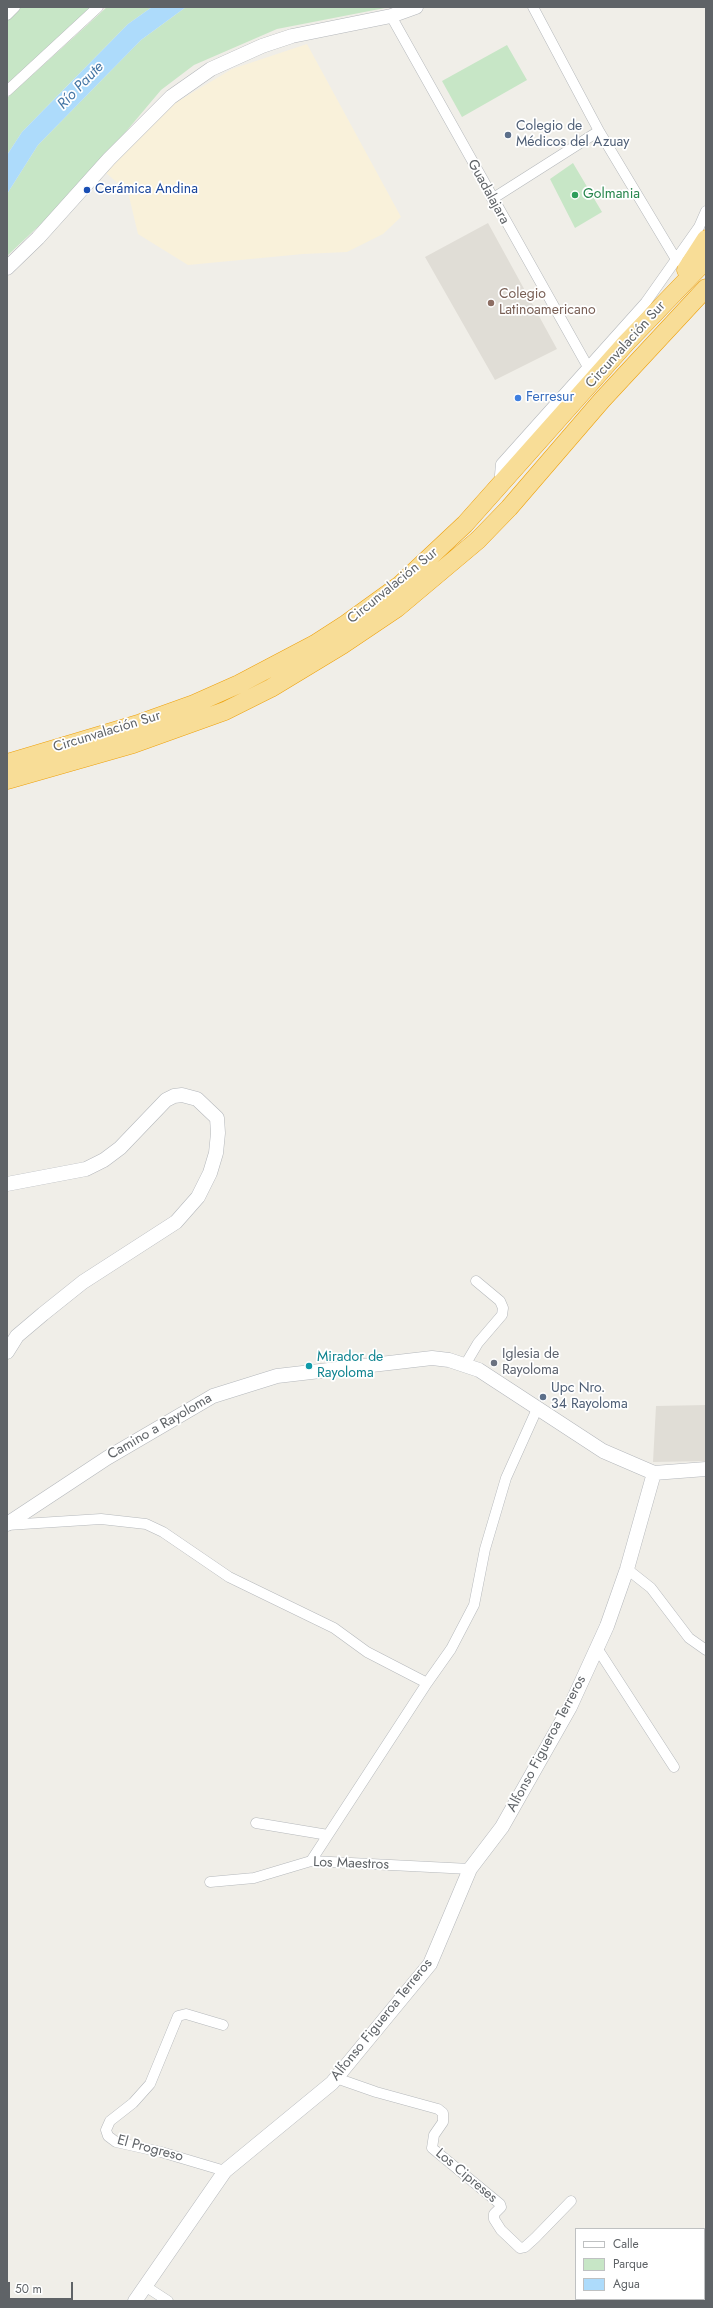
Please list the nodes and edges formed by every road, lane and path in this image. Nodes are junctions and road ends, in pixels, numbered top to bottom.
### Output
1 (15, 7) edge
2 (98, 7) edge
3 (416, 7) edge
4 (532, 7) edge
5 (7, 15) edge
6 (391, 16) junction
7 (7, 91) edge
8 (599, 131) junction
9 (492, 199) junction
10 (706, 211) edge
11 (706, 239) edge
12 (706, 260) edge
13 (677, 261) junction
14 (7, 268) edge
15 (706, 288) edge
16 (669, 297) junction
17 (651, 307) junction
18 (588, 367) junction
19 (503, 483) junction
20 (7, 763) edge
21 (7, 780) edge
22 (7, 1184) edge
23 (476, 1281) dead end
24 (7, 1352) edge
25 (465, 1365) junction
26 (537, 1409) junction
27 (706, 1469) edge
28 (654, 1474) junction
29 (7, 1525) edge
30 (626, 1569) junction
31 (597, 1648) junction
32 (706, 1650) edge
33 (427, 1683) junction
34 (674, 1767) dead end
35 (256, 1823) dead end
36 (328, 1835) junction
37 (311, 1861) junction
38 (470, 1869) junction
39 (210, 1882) dead end
40 (223, 2025) dead end
41 (336, 2078) junction
42 (225, 2171) junction
43 (571, 2201) dead end
44 (145, 2286) junction
45 (135, 2301) edge
46 (168, 2301) edge

1 - 5 street
2 - 7 street
3 - 6 street
4 - 8 street
6 - 9 street, Guadalajara
6 - 14 street
8 - 9 street
8 - 13 street
9 - 18 street, Guadalajara
10 - 13 street
11 - 16 highway
12 - 16 highway, Circunvalación Sur
13 - 17 street
15 - 21 highway, Circunvalación Sur
16 - 17 highway, Circunvalación Sur
17 - 18 street
17 - 19 highway, Circunvalación Sur
18 - 19 street
19 - 20 highway, Circunvalación Sur
22 - 24 street
23 - 25 street
25 - 26 street, Camino a Rayoloma
25 - 29 street, Camino a Rayoloma
26 - 28 street, Camino a Rayoloma
26 - 33 street
27 - 28 street, Camino a Rayoloma
28 - 30 street, Alfonso Figueroa Terreros
29 - 33 street
30 - 31 street, Alfonso Figueroa Terreros
30 - 32 street
31 - 34 street
31 - 38 street, Alfonso Figueroa Terreros
33 - 36 street
35 - 36 street
36 - 37 street
37 - 38 street, Los Maestros
37 - 39 street, Los Maestros
38 - 41 street, Alfonso Figueroa Terreros
40 - 42 street, El Progreso
41 - 42 street, Alfonso Figueroa Terreros
41 - 43 street, Los Cipreses
42 - 44 street, Alfonso Figueroa Terreros
44 - 45 street, Alfonso Figueroa Terreros
44 - 46 street

